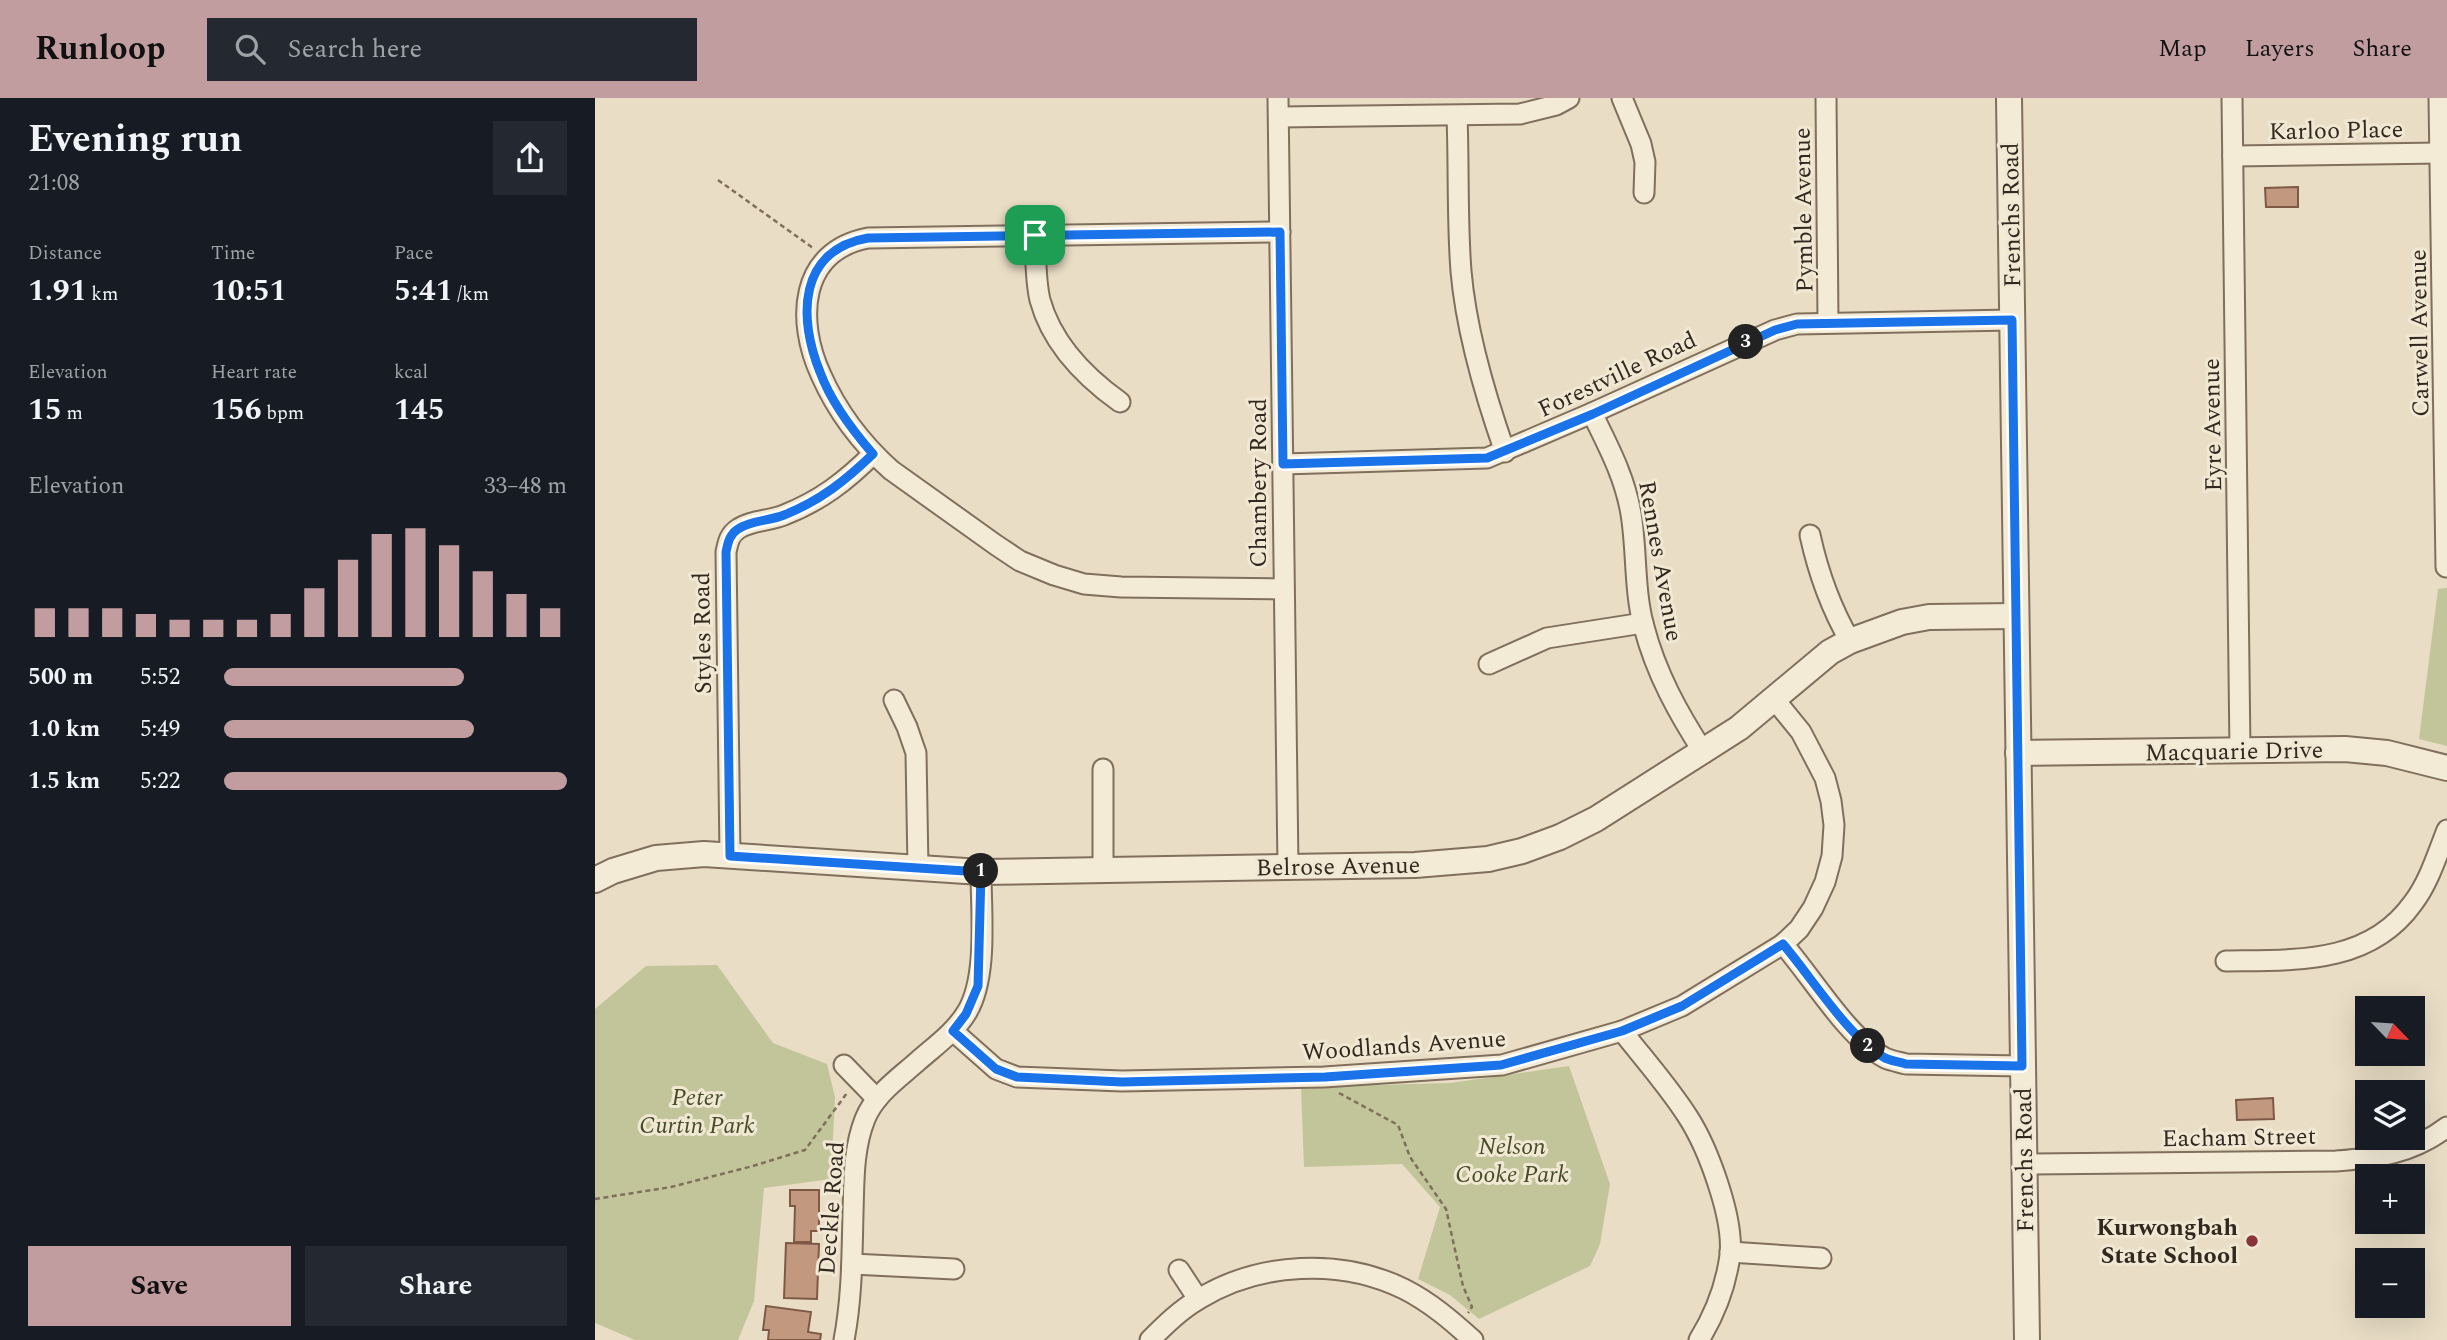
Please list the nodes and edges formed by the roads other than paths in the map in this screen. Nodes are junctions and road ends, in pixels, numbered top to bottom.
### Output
1 (1569, 98) edge
2 (1622, 98) edge
3 (1826, 98) edge
4 (2009, 98) edge
5 (2232, 98) edge
6 (2439, 98) edge
7 (1279, 108) edge
8 (1457, 116) junction
9 (2440, 153) junction
10 (2233, 156) junction
11 (1644, 193) dead end
12 (1280, 232) junction
13 (1035, 235) junction
14 (2012, 320) junction
15 (1828, 322) junction
16 (2445, 332) edge
17 (1120, 402) dead end
18 (1593, 414) junction
19 (1505, 452) junction
20 (873, 454) junction
21 (1283, 464) junction
22 (1811, 535) dead end
23 (2446, 567) edge
24 (1283, 589) junction
25 (2016, 616) junction
26 (1643, 623) junction
27 (1850, 640) junction
28 (1489, 664) dead end
29 (1775, 700) junction
30 (894, 701) dead end
31 (2240, 751) junction
32 (1703, 753) junction
33 (2018, 753) junction
34 (2447, 768) edge
35 (1103, 769) dead end
36 (2447, 830) edge
37 (730, 856) junction
38 (1288, 867) junction
39 (918, 868) junction
40 (1103, 870) junction
41 (981, 872) junction
42 (595, 880) edge
43 (1783, 944) junction
44 (2227, 961) dead end
45 (953, 1031) junction
46 (1622, 1031) junction
47 (844, 1065) dead end
48 (2022, 1066) junction
49 (877, 1099) junction
50 (2447, 1128) edge
51 (2025, 1164) junction
52 (1730, 1252) junction
53 (1821, 1258) dead end
54 (852, 1264) junction
55 (954, 1269) dead end
56 (1179, 1269) dead end
57 (1198, 1299) junction
58 (844, 1340) edge
59 (1150, 1340) edge
60 (1473, 1340) edge
61 (1699, 1340) edge
62 (2027, 1340) edge

1 - 8 street
2 - 11 street
3 - 15 street, Pymble Avenue
4 - 14 street, Frenchs Road
5 - 10 street, Eyre Avenue
6 - 9 street, Carwell Avenue
7 - 8 street
7 - 12 street, Chambery Road
8 - 19 street
9 - 10 street, Karloo Place
9 - 16 street, Carwell Avenue
10 - 31 street, Eyre Avenue
12 - 13 street
12 - 21 street, Chambery Road
13 - 17 street
13 - 20 street
14 - 15 street, Forestville Road
14 - 25 street, Frenchs Road
15 - 18 street, Forestville Road
16 - 23 street, Carwell Avenue
18 - 19 street, Forestville Road
18 - 26 street, Rennes Avenue
19 - 21 street, Forestville Road
20 - 24 street
20 - 37 street, Styles Road
21 - 24 street, Chambery Road
22 - 27 street
24 - 38 street, Chambery Road
25 - 27 street, Belrose Avenue
25 - 33 street, Frenchs Road
26 - 28 street
26 - 32 street, Rennes Avenue
27 - 29 street, Belrose Avenue
29 - 32 street, Belrose Avenue
29 - 43 street, Woodlands Avenue
30 - 39 street
31 - 33 street, Macquarie Drive
31 - 34 street, Macquarie Drive
32 - 38 street, Belrose Avenue
33 - 48 street, Frenchs Road
35 - 40 street
36 - 44 street
37 - 39 street, Belrose Avenue
37 - 42 street, Belrose Avenue
38 - 40 street, Belrose Avenue
39 - 41 street, Belrose Avenue
40 - 41 street, Belrose Avenue
41 - 45 street, Deckle Road
43 - 46 street, Woodlands Avenue
43 - 48 street
45 - 46 street, Woodlands Avenue
45 - 49 street, Deckle Road
46 - 52 street
47 - 49 street
48 - 51 street, Frenchs Road
49 - 54 street, Deckle Road
50 - 51 street, Eacham Street
51 - 62 street, Frenchs Road
52 - 53 street
52 - 61 street
54 - 55 street
54 - 58 street, Deckle Road
56 - 57 street
57 - 59 street
57 - 60 street

